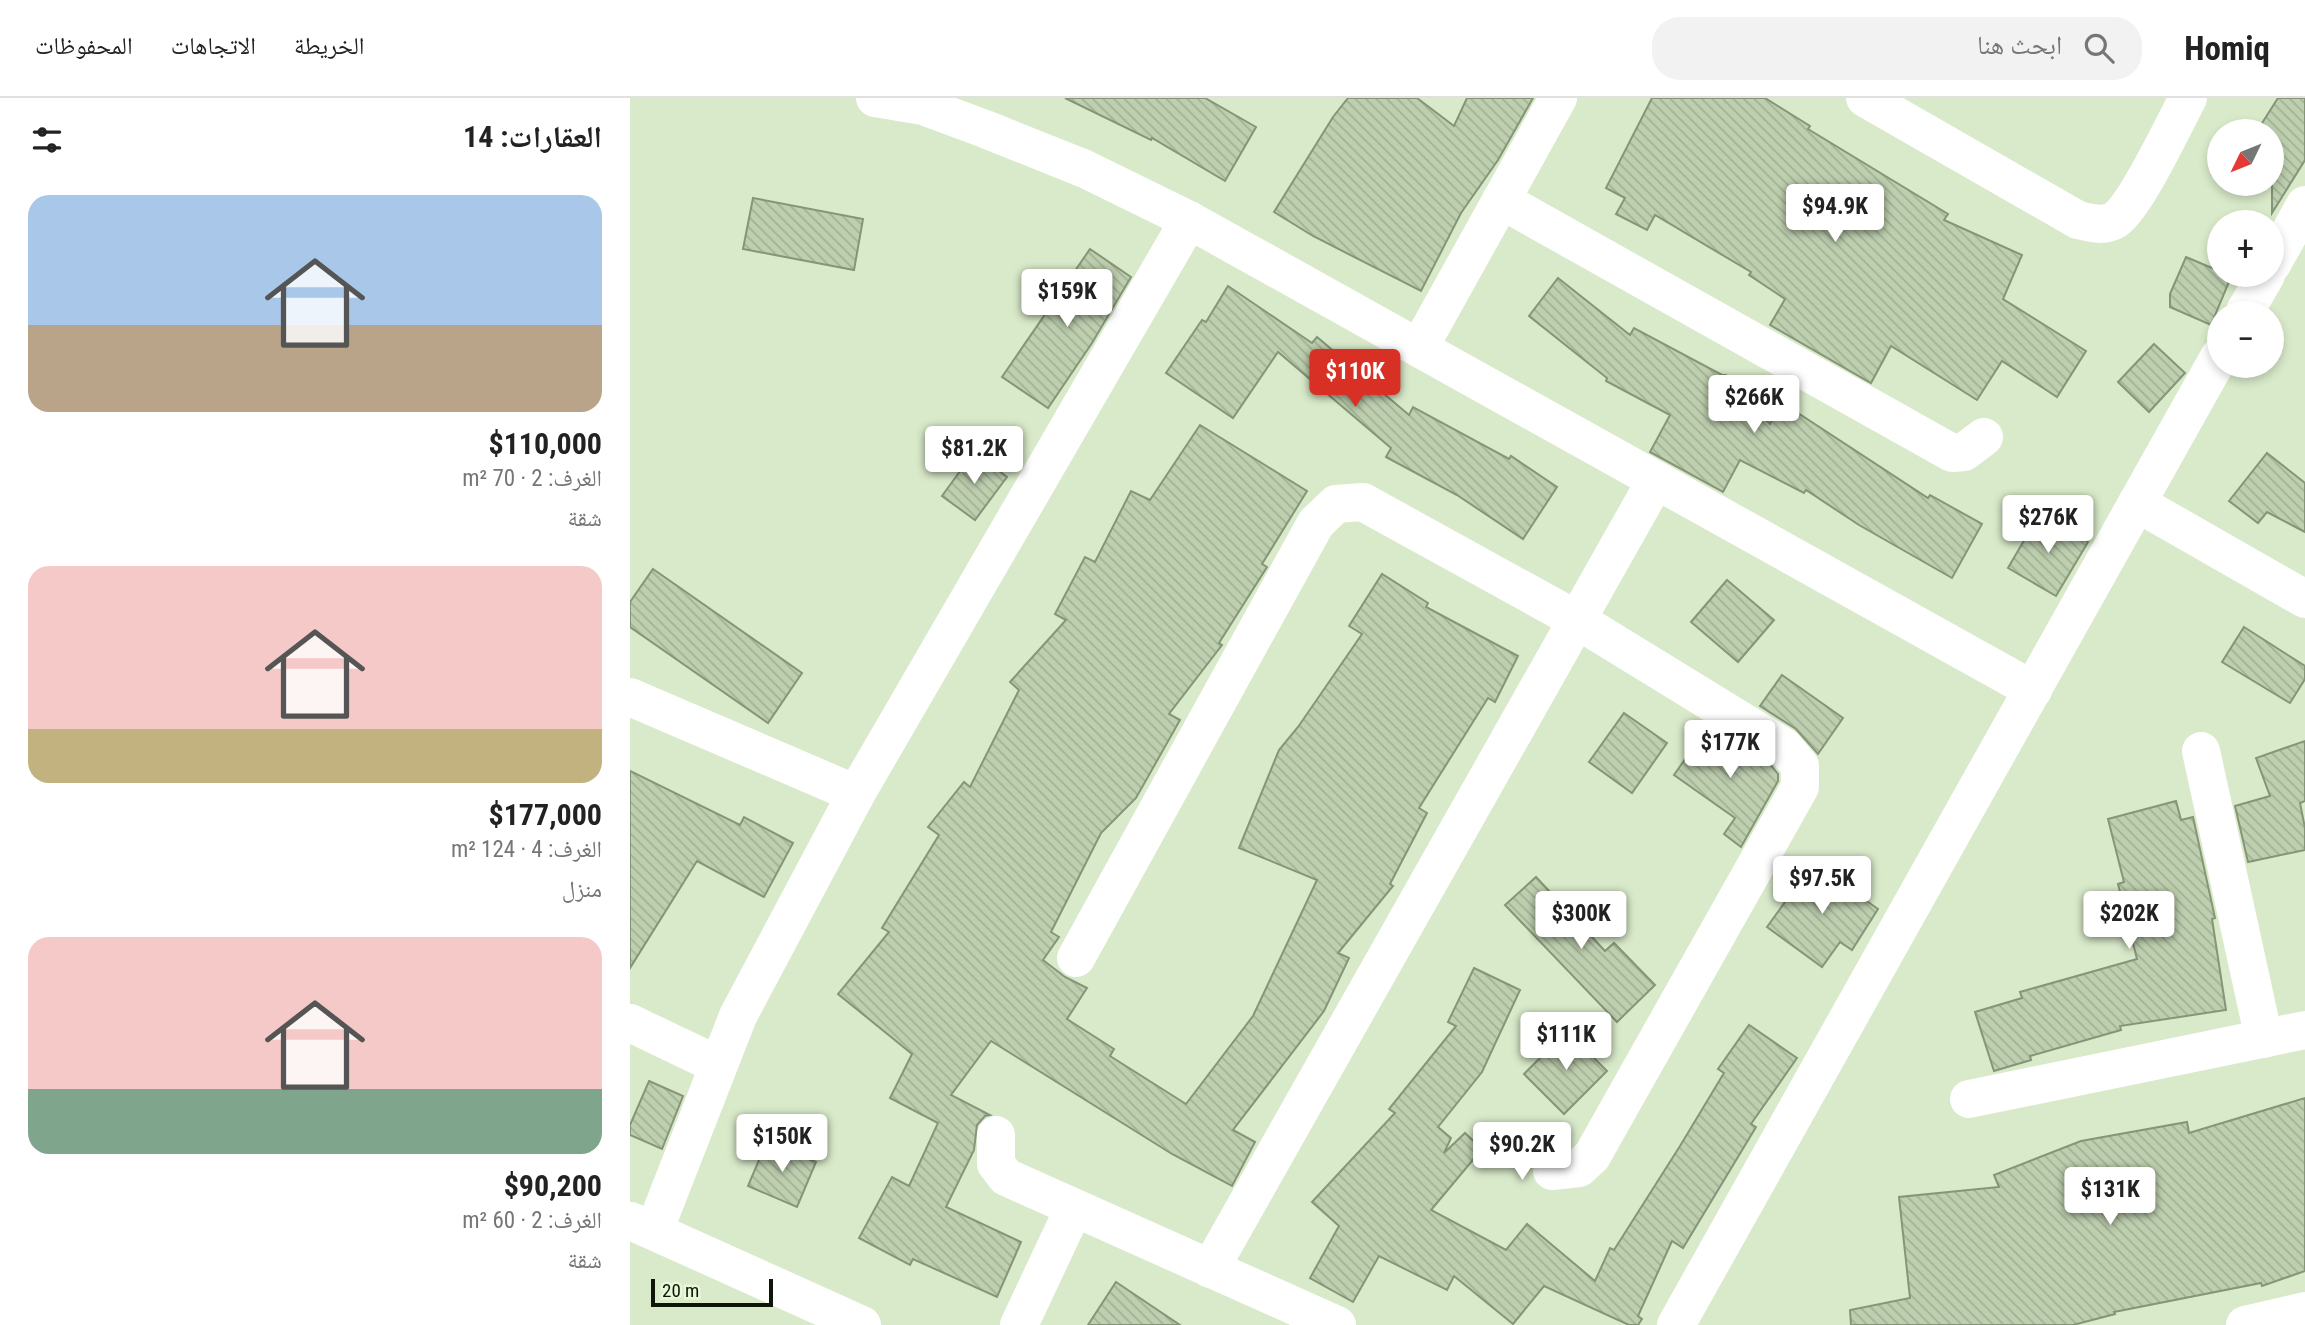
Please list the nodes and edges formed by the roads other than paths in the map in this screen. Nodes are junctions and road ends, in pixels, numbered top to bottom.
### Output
1 (875, 98) edge
2 (1558, 98) edge
3 (2188, 98) edge
4 (1874, 100) edge
5 (924, 102) edge
6 (1501, 200) junction
7 (2305, 205) edge
8 (1189, 220) junction
9 (2284, 243) edge
10 (1419, 348) junction
11 (2207, 378) edge
12 (1984, 437) dead end
13 (1656, 480) junction
14 (2137, 503) junction
15 (2305, 599) edge
16 (1577, 620) junction
17 (2033, 690) junction
18 (630, 697) edge
19 (2201, 751) dead end
20 (856, 794) junction
21 (1076, 957) dead end
22 (630, 1023) edge
23 (2305, 1030) edge
24 (2264, 1039) junction
25 (718, 1065) junction
26 (1969, 1099) dead end
27 (996, 1135) dead end
28 (1552, 1171) dead end
29 (1074, 1208) junction
30 (642, 1226) edge
31 (1210, 1269) junction
32 (2305, 1311) edge
33 (862, 1325) edge
34 (1019, 1325) edge
35 (1337, 1325) edge
36 (1676, 1325) edge
37 (2245, 1325) edge

1 - 5 street
2 - 6 street
3 - 4 street
5 - 8 street
6 - 10 street
6 - 12 street
7 - 9 street
8 - 10 street
8 - 20 street
10 - 13 street
11 - 14 street
13 - 16 street
13 - 17 street
14 - 15 street
14 - 17 street
16 - 21 street
16 - 28 street
16 - 31 street
17 - 36 street
18 - 20 street
19 - 24 street
20 - 25 street
22 - 25 street
23 - 24 street
24 - 26 street
25 - 30 street
27 - 29 street
29 - 31 street
29 - 34 street
30 - 33 street
31 - 35 street
32 - 37 street

